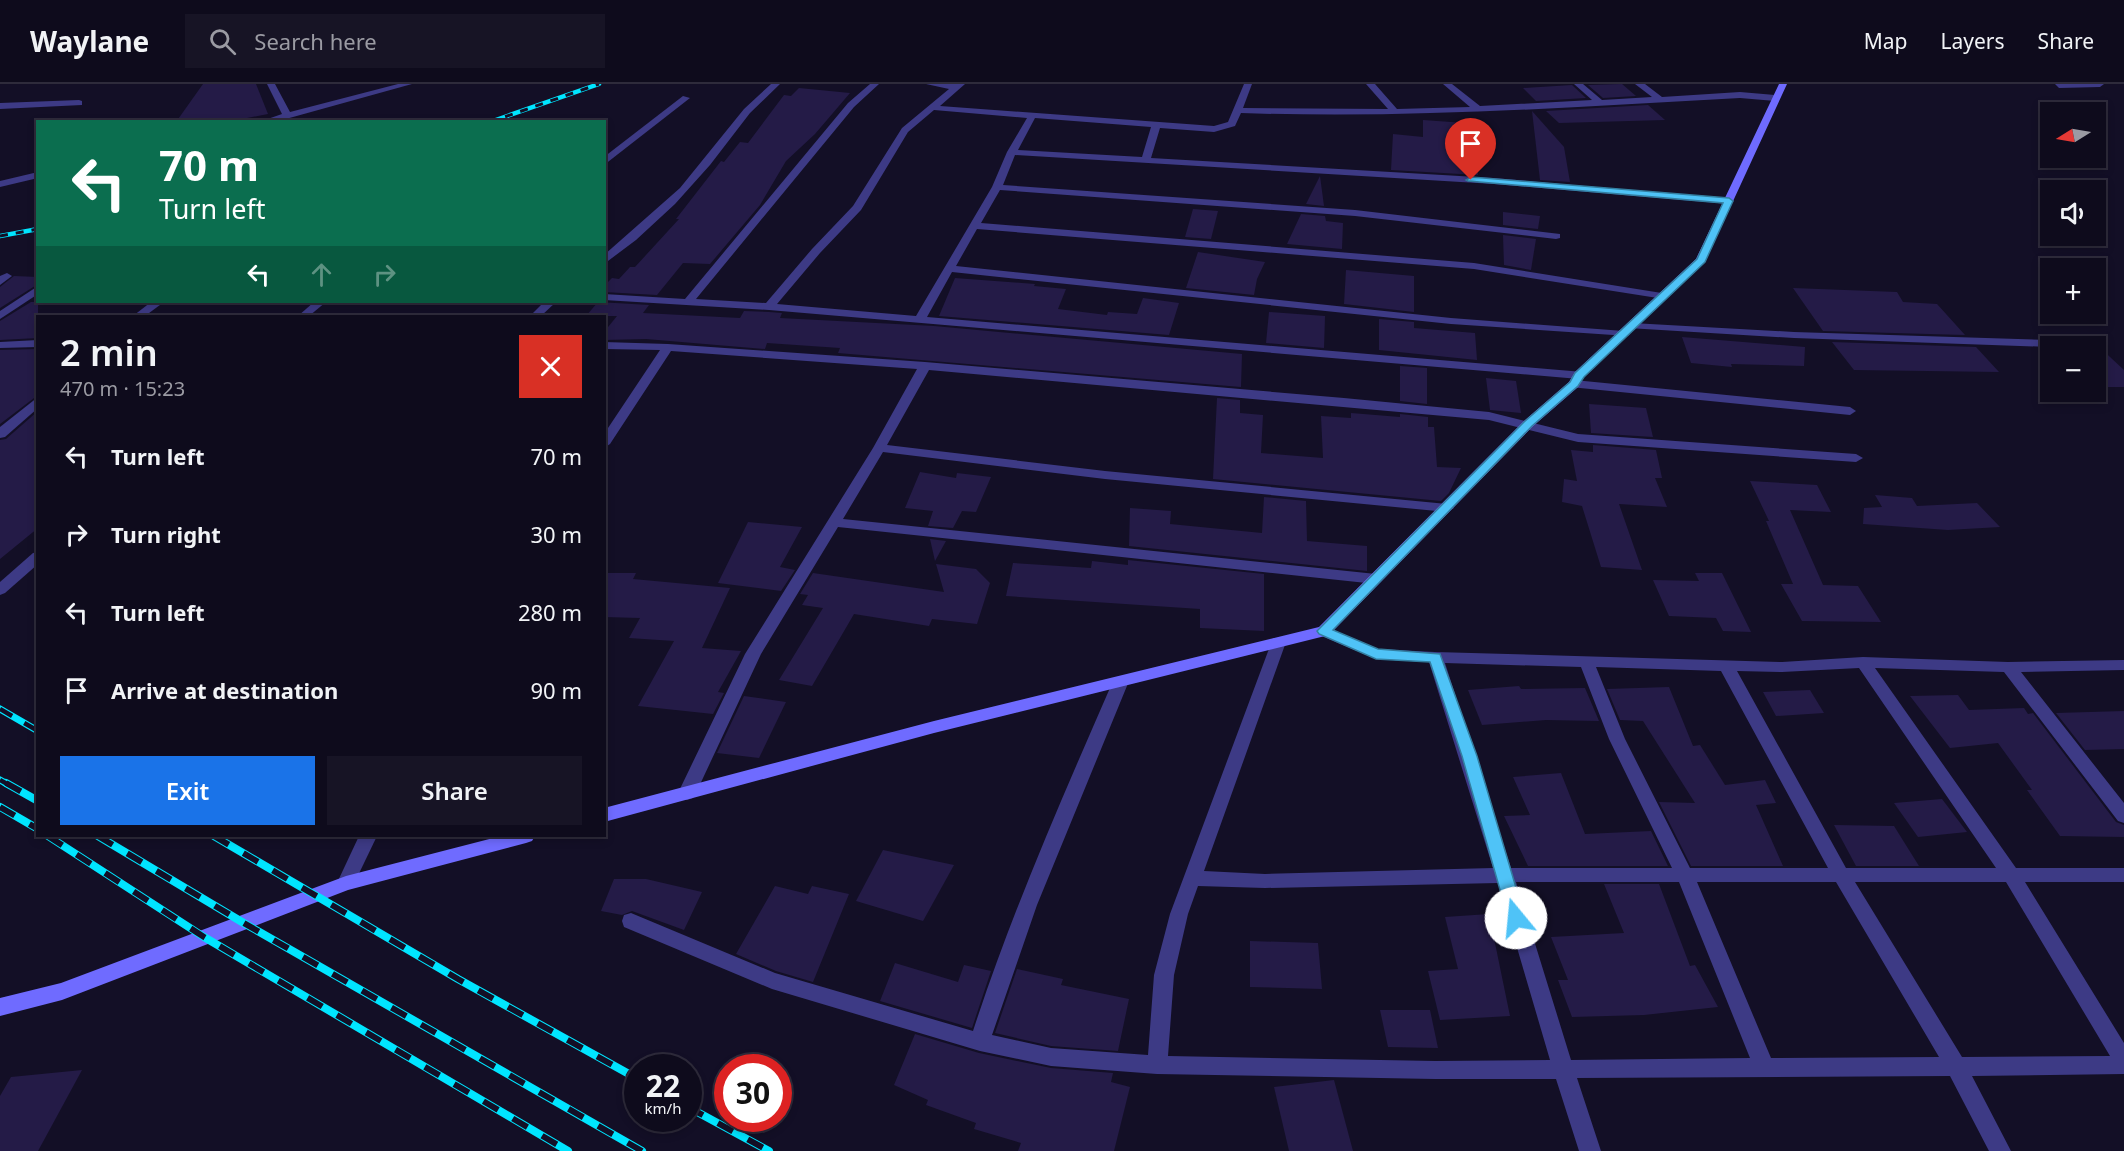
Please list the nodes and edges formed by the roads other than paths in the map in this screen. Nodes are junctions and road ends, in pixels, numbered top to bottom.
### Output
1 (271, 84) edge
2 (408, 84) edge
3 (776, 84) edge
4 (874, 84) edge
5 (930, 84) edge
6 (1248, 84) edge
7 (1370, 84) edge
8 (1447, 84) edge
9 (1578, 84) edge
10 (1639, 84) edge
11 (1783, 84) edge
12 (2100, 84) edge
13 (2059, 85) edge
14 (960, 86) edge
15 (686, 98) dead end
16 (1659, 98) junction
17 (1775, 98) junction
18 (1598, 100) junction
19 (79, 103) dead end
20 (0, 106) edge
21 (935, 108) junction
22 (1477, 108) junction
23 (1238, 110) junction
24 (1395, 112) junction
25 (1033, 114) junction
26 (287, 115) junction
27 (269, 120) edge
28 (1156, 124) junction
29 (1012, 152) junction
30 (606, 160) edge
31 (1146, 160) junction
32 (33, 177) edge
33 (0, 184) edge
34 (997, 186) junction
35 (1729, 201) junction
36 (975, 226) junction
37 (1556, 236) dead end
38 (606, 259) edge
39 (950, 269) junction
40 (36, 290) edge
41 (1664, 296) junction
42 (606, 297) edge
43 (688, 302) junction
44 (157, 303) edge
45 (319, 303) edge
46 (549, 303) edge
47 (769, 307) junction
48 (139, 315) edge
49 (304, 315) edge
50 (536, 315) edge
51 (0, 316) edge
52 (919, 320) junction
53 (1628, 330) junction
54 (36, 343) edge
55 (2040, 343) edge
56 (0, 345) edge
57 (606, 345) edge
58 (668, 347) junction
59 (926, 366) junction
60 (1577, 380) junction
61 (36, 403) edge
62 (1850, 411) dead end
63 (1528, 424) junction
64 (0, 434) edge
65 (606, 441) edge
66 (879, 448) junction
67 (1856, 458) dead end
68 (1447, 508) junction
69 (834, 522) junction
70 (36, 558) edge
71 (1376, 579) junction
72 (0, 590) edge
73 (1324, 631) junction
74 (1278, 642) junction
75 (1436, 657) junction
76 (1863, 662) junction
77 (1587, 663) junction
78 (1726, 665) junction
79 (2124, 665) edge
80 (2008, 667) junction
81 (1121, 681) junction
82 (687, 793) junction
83 (606, 814) edge
84 (2124, 816) edge
85 (368, 837) edge
86 (521, 837) edge
87 (1503, 875) junction
88 (2011, 875) junction
89 (2124, 875) edge
90 (1684, 876) junction
91 (1841, 876) junction
92 (1191, 878) junction
93 (346, 883) junction
94 (631, 921) dead end
95 (0, 1007) edge
96 (981, 1042) junction
97 (2124, 1063) edge
98 (1156, 1065) junction
99 (1956, 1066) junction
100 (1764, 1067) junction
101 (1562, 1069) junction
102 (1590, 1151) edge
103 (2000, 1151) edge

1 - 26 street
2 - 26 street
3 - 38 street
4 - 43 street
5 - 14 street
6 - 23 street
7 - 24 street
8 - 22 street
9 - 18 street
10 - 16 street
11 - 17 main road
12 - 13 street
14 - 21 street
15 - 30 street
16 - 17 street
16 - 18 street
17 - 35 main road
18 - 22 street
19 - 20 street
21 - 25 street
21 - 47 street
22 - 24 street
23 - 24 street
23 - 28 street
25 - 28 street
25 - 29 street
26 - 27 street
28 - 31 street
29 - 31 street
29 - 34 street
31 - 35 street
32 - 33 street
34 - 36 street
34 - 37 street
35 - 41 main road
36 - 39 street
36 - 41 street
39 - 52 street
39 - 53 street
40 - 51 street
41 - 53 main road
42 - 43 street
43 - 47 street
44 - 48 street
45 - 49 street
46 - 50 street
47 - 52 street
52 - 60 street
53 - 55 street
53 - 60 main road
54 - 56 street
57 - 58 street
58 - 59 street
58 - 65 street
59 - 63 street
59 - 66 street
60 - 62 street
60 - 63 main road
61 - 64 street
63 - 67 street
63 - 68 main road
66 - 68 street
66 - 69 street
68 - 71 main road
69 - 71 street
69 - 82 street
70 - 72 street
71 - 73 main road
73 - 74 main road
73 - 75 street
74 - 81 main road
74 - 92 street
75 - 77 street
75 - 87 street
76 - 78 street
76 - 80 street
76 - 88 street
77 - 78 street
77 - 90 street
78 - 91 street
79 - 80 street
80 - 84 street
81 - 82 main road
81 - 96 street
82 - 83 main road
85 - 93 street
86 - 93 main road
87 - 90 street
87 - 92 street
87 - 101 street
88 - 89 street
88 - 91 street
88 - 97 street
90 - 91 street
90 - 100 street
91 - 99 street
92 - 98 street
93 - 95 main road
94 - 96 street
96 - 98 street
97 - 99 street
98 - 101 street
99 - 100 street
99 - 103 street
100 - 101 street
101 - 102 street

